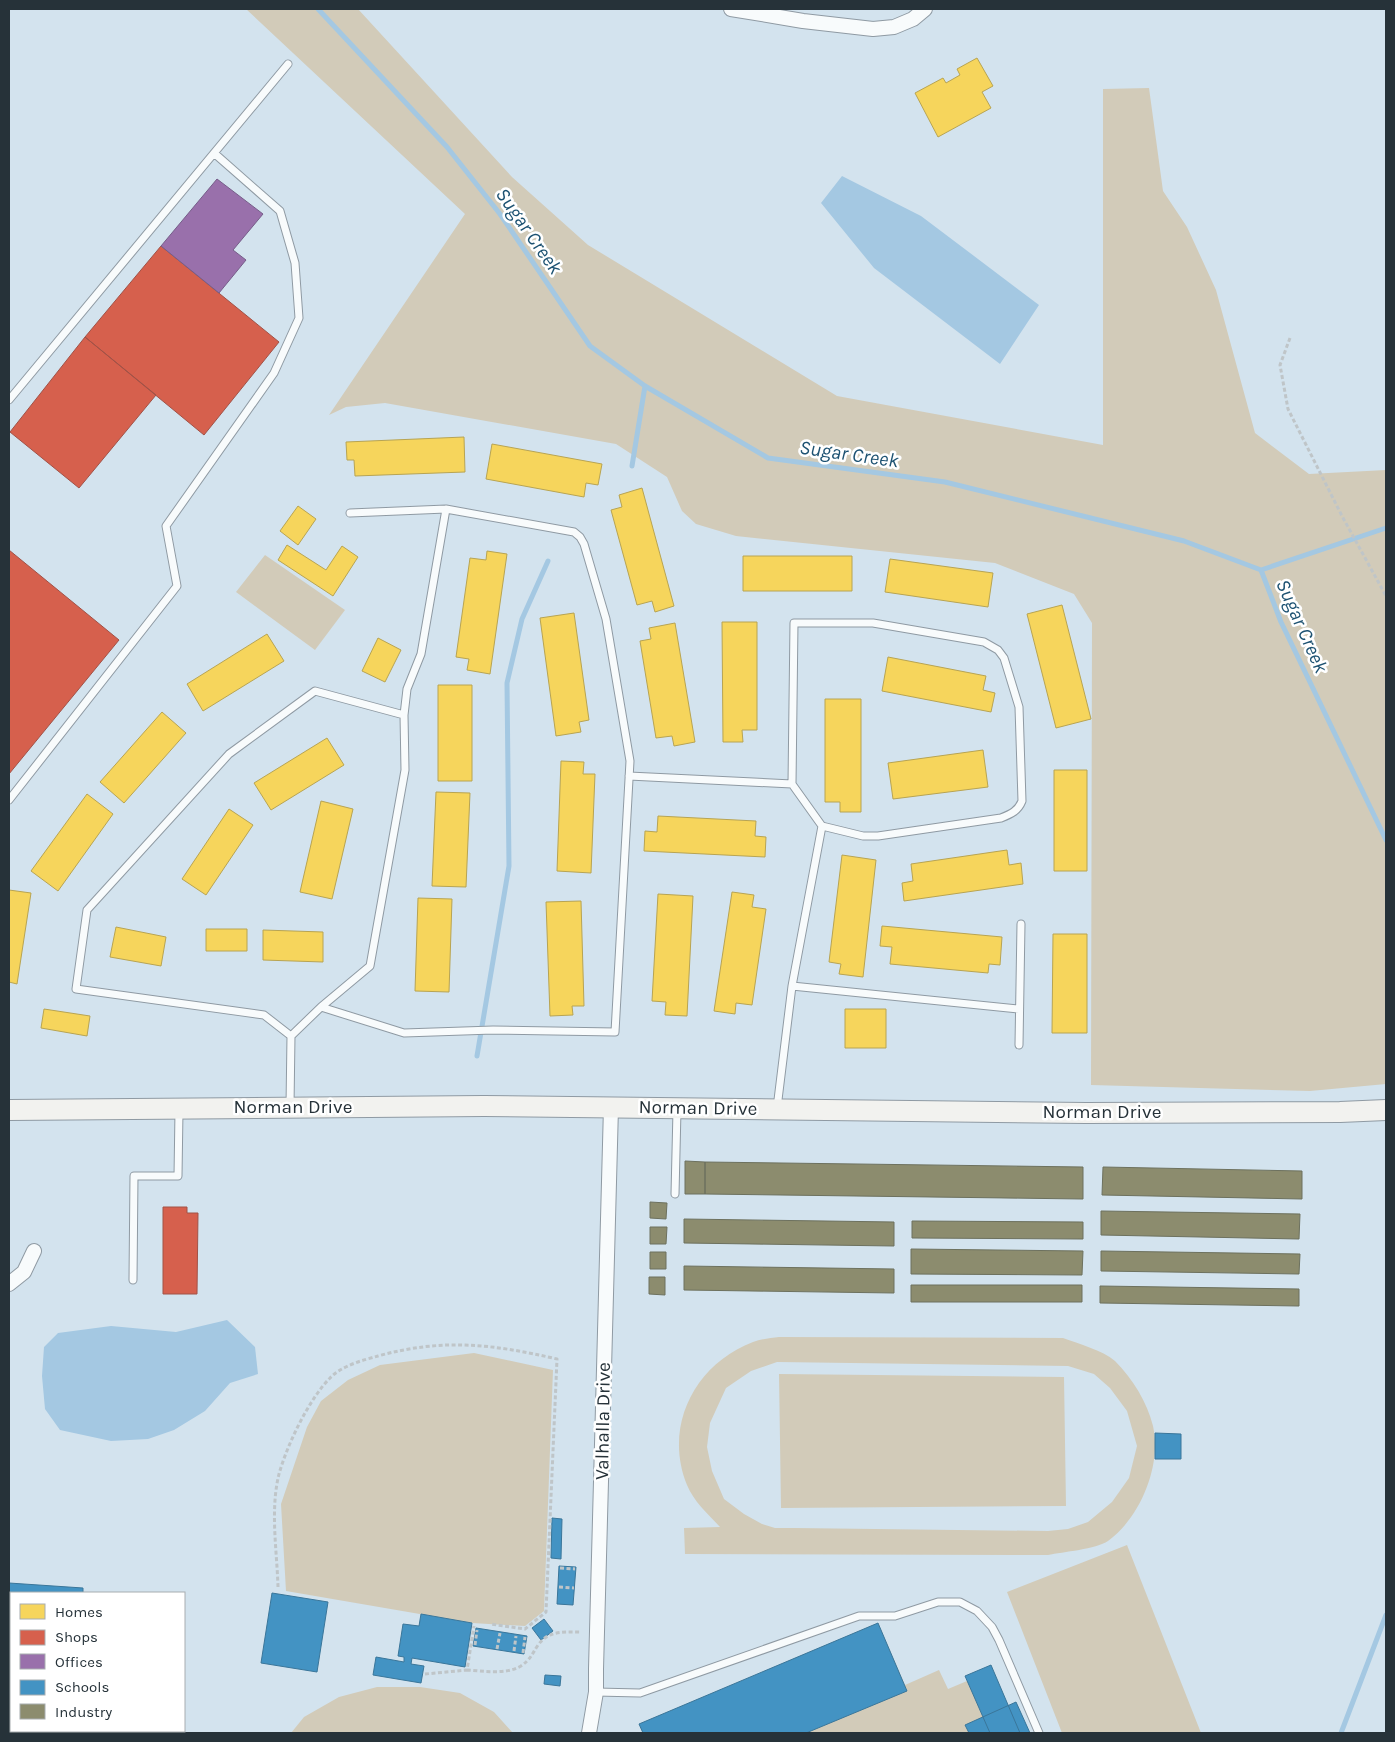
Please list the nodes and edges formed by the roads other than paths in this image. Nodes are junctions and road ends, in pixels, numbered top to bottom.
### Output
1 (731, 9) edge
2 (925, 9) edge
3 (288, 64) dead end
4 (214, 153) junction
5 (9, 400) edge
6 (446, 509) junction
7 (350, 513) dead end
8 (404, 715) junction
9 (630, 776) junction
10 (792, 784) junction
11 (9, 800) edge
12 (822, 826) junction
13 (1022, 924) dead end
14 (792, 986) junction
15 (321, 1007) junction
16 (1020, 1009) junction
17 (291, 1036) junction
18 (1019, 1045) dead end
19 (290, 1107) junction
20 (611, 1107) junction
21 (180, 1108) junction
22 (677, 1108) junction
23 (777, 1109) junction
24 (9, 1110) edge
25 (1386, 1110) edge
26 (675, 1194) dead end
27 (34, 1252) dead end
28 (133, 1280) dead end
29 (9, 1284) edge
30 (596, 1692) junction
31 (590, 1733) edge
32 (1039, 1733) edge

1 - 2 street
3 - 4 lane
4 - 5 lane
4 - 11 lane
6 - 7 lane
6 - 8 lane
6 - 9 lane
8 - 15 lane
8 - 17 lane
9 - 10 lane
9 - 15 lane
10 - 12 lane
10 - 12 lane
12 - 14 lane
13 - 16 lane
14 - 16 lane
14 - 23 lane
15 - 17 lane
16 - 18 lane
17 - 19 lane
19 - 20 street, Norman Drive
19 - 21 street, Norman Drive
20 - 22 street, Norman Drive
20 - 30 street, Valhalla Drive
21 - 24 street, Norman Drive
21 - 28 lane
22 - 23 street, Norman Drive
22 - 26 lane
23 - 25 street, Norman Drive
27 - 29 street
30 - 31 street, Valhalla Drive
30 - 32 lane

